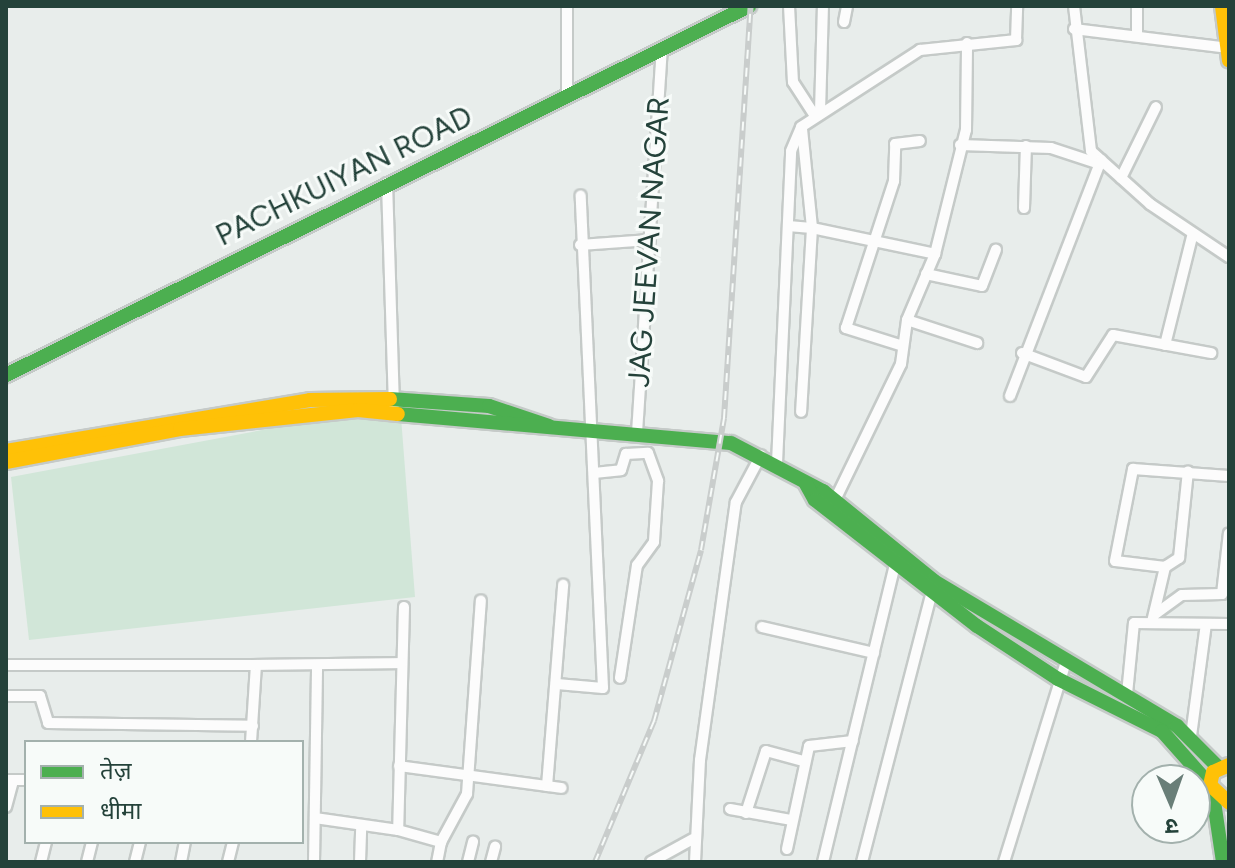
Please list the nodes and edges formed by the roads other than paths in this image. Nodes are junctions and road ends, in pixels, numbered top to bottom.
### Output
1 (567, 6) edge
2 (749, 6) edge
3 (789, 6) edge
4 (823, 6) edge
5 (847, 6) edge
6 (1017, 6) edge
7 (1074, 6) edge
8 (1137, 6) edge
9 (1222, 6) edge
10 (728, 11) edge
11 (844, 22) dead end
12 (1074, 29) junction
13 (1137, 34) junction
14 (967, 43) junction
15 (662, 51) junction
16 (1228, 52) edge
17 (567, 95) junction
18 (1156, 107) dead end
19 (817, 114) junction
20 (801, 127) junction
21 (920, 141) dead end
22 (960, 145) junction
23 (1026, 146) junction
24 (1099, 162) junction
25 (1121, 178) junction
26 (387, 183) junction
27 (581, 195) dead end
28 (1024, 208) dead end
29 (788, 226) junction
30 (812, 228) junction
31 (1193, 233) junction
32 (650, 240) junction
33 (872, 241) junction
34 (580, 245) junction
35 (996, 250) dead end
36 (935, 254) junction
37 (1229, 257) edge
38 (926, 274) junction
39 (907, 320) junction
40 (977, 343) dead end
41 (1165, 345) junction
42 (903, 346) junction
43 (1022, 353) junction
44 (1211, 353) dead end
45 (6, 375) edge
46 (1010, 396) dead end
47 (394, 404) junction
48 (801, 412) dead end
49 (593, 432) junction
50 (637, 433) junction
51 (105, 438) junction
52 (6, 451) edge
53 (761, 455) junction
54 (6, 462) edge
55 (777, 463) junction
56 (1188, 471) junction
57 (594, 473) junction
58 (1229, 476) edge
59 (806, 484) junction
60 (835, 500) junction
61 (1229, 533) edge
62 (899, 550) junction
63 (895, 566) junction
64 (1165, 567) junction
65 (563, 585) dead end
66 (932, 588) junction
67 (481, 601) dead end
68 (404, 607) dead end
69 (1153, 618) junction
70 (1206, 624) junction
71 (1229, 624) edge
72 (762, 627) dead end
73 (874, 653) junction
74 (1066, 662) junction
75 (402, 663) junction
76 (6, 665) edge
77 (256, 665) junction
78 (317, 668) junction
79 (620, 678) dead end
80 (1058, 679) junction
81 (557, 684) junction
82 (1127, 694) junction
83 (6, 696) edge
84 (253, 726) junction
85 (1191, 736) junction
86 (251, 740) edge
87 (853, 741) junction
88 (804, 761) junction
89 (1189, 764) edge
90 (399, 766) junction
91 (1224, 766) edge
92 (470, 775) junction
93 (9, 780) edge
94 (547, 786) junction
95 (562, 788) dead end
96 (1211, 790) junction
97 (1229, 803) edge
98 (6, 807) edge
99 (730, 809) dead end
100 (746, 813) junction
101 (315, 818) junction
102 (792, 820) junction
103 (361, 825) junction
104 (398, 830) junction
105 (693, 839) junction
106 (441, 842) junction
107 (473, 842) dead end
108 (495, 847) dead end
109 (787, 849) dead end
110 (314, 862) edge
111 (360, 862) edge
112 (437, 862) edge
113 (468, 862) edge
114 (491, 862) edge
115 (651, 862) edge
116 (695, 862) edge
117 (823, 862) edge
118 (862, 862) edge
119 (1004, 862) edge
120 (1223, 862) edge

1 - 17 street
2 - 10 main road, PACHKUIYAN ROAD
3 - 19 street
4 - 19 street
5 - 11 street
6 - 14 street
7 - 12 street
8 - 13 street
9 - 16 main road
10 - 15 main road, PACHKUIYAN ROAD
12 - 13 street
12 - 24 street
13 - 16 street
14 - 19 street
14 - 22 street
15 - 17 main road, PACHKUIYAN ROAD
15 - 32 street, JAG JEEVAN NAGAR
17 - 26 main road, PACHKUIYAN ROAD
18 - 25 street
19 - 20 street
20 - 29 street
20 - 30 street
21 - 33 street
22 - 23 street
22 - 36 street
23 - 24 street
23 - 28 street
24 - 25 street
24 - 43 street
25 - 31 street
26 - 45 main road, PACHKUIYAN ROAD
26 - 47 street
27 - 34 street
29 - 30 street
29 - 55 street
30 - 33 street
30 - 48 street
31 - 37 street
31 - 41 street
32 - 34 street
32 - 50 street, JAG JEEVAN NAGAR
33 - 36 street
33 - 42 street
34 - 49 street
35 - 38 street
36 - 38 street
38 - 39 street
39 - 40 street
39 - 42 street
41 - 43 street
41 - 44 street
42 - 60 street
43 - 46 street
47 - 49 main road
47 - 51 main road
49 - 50 main road
49 - 57 street
50 - 53 main road
51 - 52 main road
51 - 54 main road
53 - 55 main road
53 - 105 street
55 - 59 main road
56 - 58 street
56 - 64 street
56 - 64 street
57 - 79 street
57 - 81 street
59 - 60 main road
59 - 63 main road
60 - 62 main road
61 - 69 street
62 - 63 street
62 - 66 main road
63 - 66 main road
63 - 73 street
64 - 69 street
65 - 81 street
66 - 74 main road
66 - 80 main road
66 - 118 street
67 - 92 street
68 - 75 street
69 - 70 street
69 - 82 street
70 - 71 street
70 - 85 street
72 - 73 street
73 - 87 street
74 - 80 street
74 - 82 main road
75 - 78 street
75 - 90 street
76 - 77 street
77 - 78 street
77 - 84 street
78 - 101 street
80 - 89 main road
80 - 119 street
81 - 94 street
82 - 85 main road
83 - 84 street
84 - 86 street
85 - 91 main road
87 - 88 street
87 - 117 street
88 - 100 street
88 - 102 street
90 - 92 street
90 - 104 street
91 - 96 main road
92 - 94 street
92 - 106 street
93 - 98 street
94 - 95 street
96 - 97 main road
96 - 120 main road
99 - 100 street
100 - 102 street
101 - 103 street
101 - 110 street
102 - 109 street
103 - 104 street
103 - 111 street
104 - 106 street
105 - 115 street
105 - 116 street
106 - 112 street
107 - 113 street
108 - 114 street

